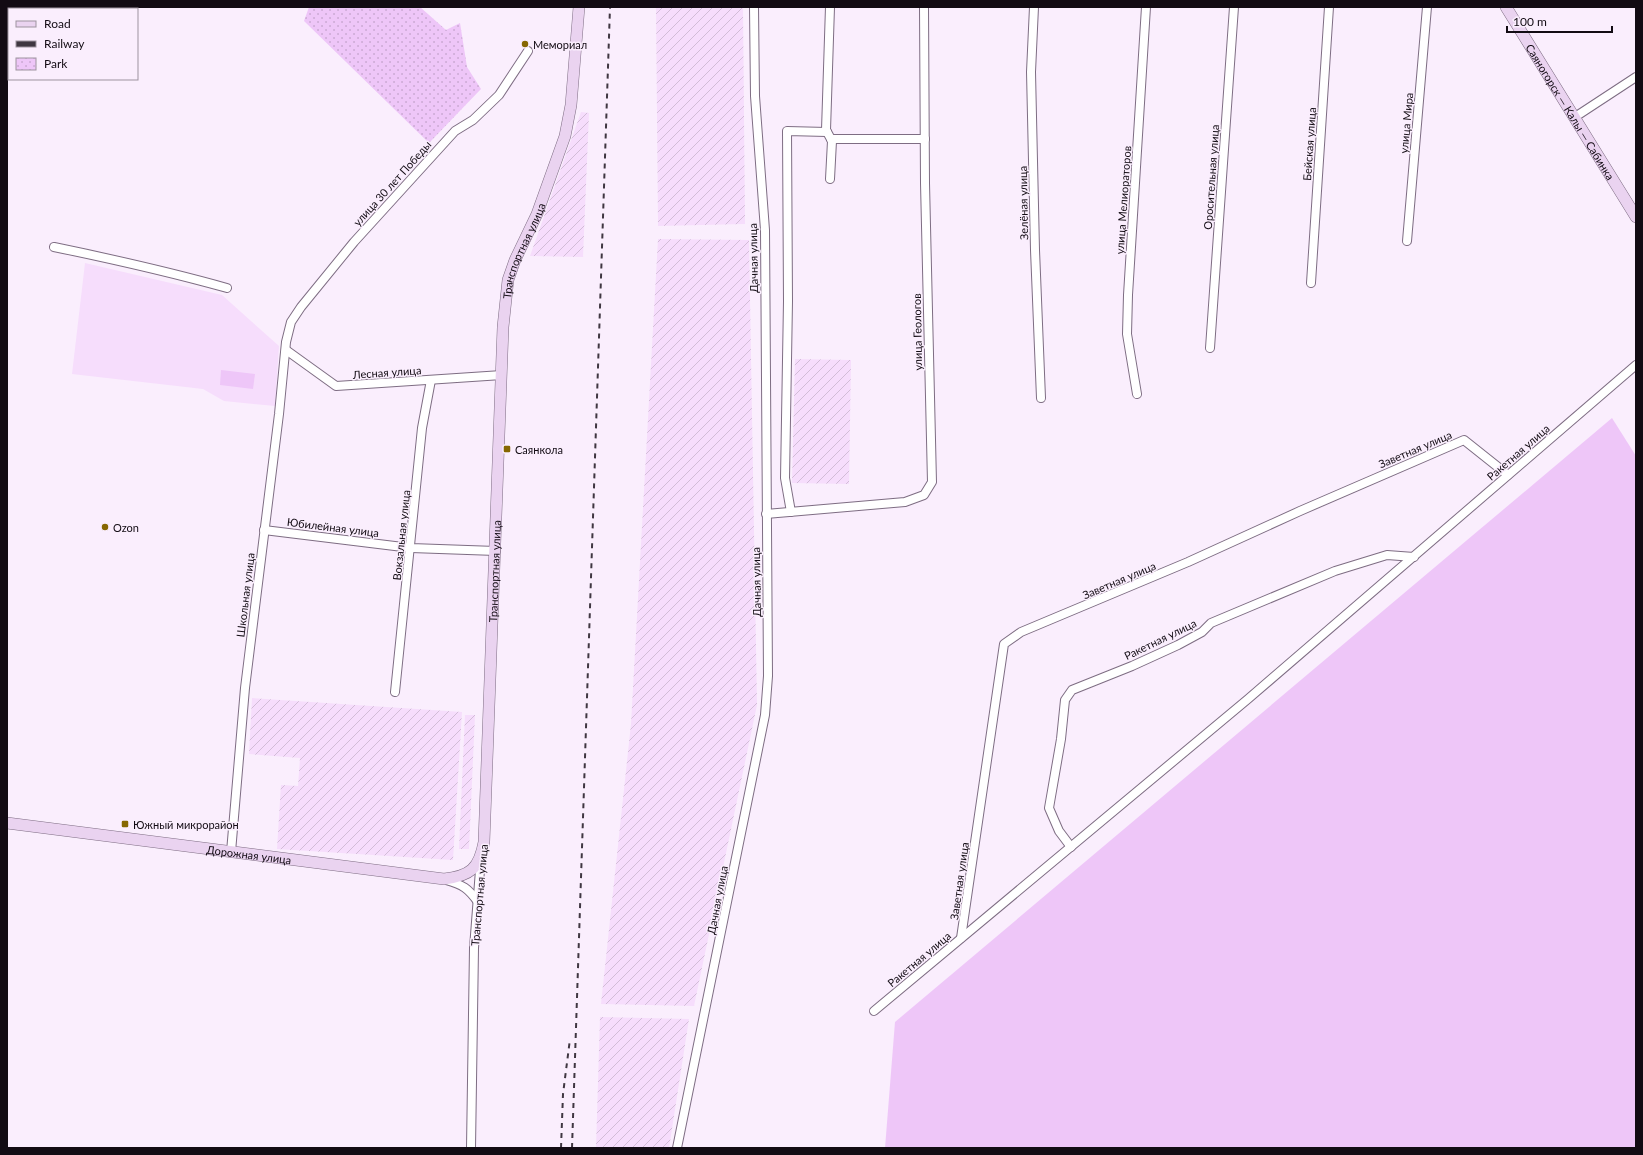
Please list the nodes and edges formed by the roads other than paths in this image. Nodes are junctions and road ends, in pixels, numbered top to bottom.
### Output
1 (579, 7) edge
2 (754, 7) edge
3 (830, 7) edge
4 (924, 7) edge
5 (1034, 7) edge
6 (1146, 7) edge
7 (1234, 7) edge
8 (1329, 7) edge
9 (1427, 7) edge
10 (1507, 7) edge
11 (528, 51) dead end
12 (1636, 76) edge
13 (1575, 117) junction
14 (829, 135) junction
15 (925, 139) junction
16 (830, 180) dead end
17 (1636, 217) edge
18 (1407, 241) dead end
19 (54, 248) dead end
20 (1311, 283) dead end
21 (227, 288) dead end
22 (286, 346) junction
23 (1210, 348) dead end
24 (1636, 365) edge
25 (502, 375) junction
26 (431, 380) junction
27 (1137, 394) dead end
28 (1041, 398) dead end
29 (1508, 475) junction
30 (791, 512) junction
31 (766, 514) junction
32 (264, 530) junction
33 (411, 548) junction
34 (496, 551) junction
35 (1414, 556) junction
36 (395, 692) dead end
37 (7, 823) edge
38 (1071, 847) junction
39 (231, 852) junction
40 (481, 856) junction
41 (444, 879) junction
42 (478, 902) junction
43 (961, 938) junction
44 (874, 1011) dead end
45 (471, 1148) edge
46 (677, 1148) edge

1 - 25 street, Транспортная улица
2 - 31 street, Дачная улица
3 - 14 street
4 - 15 street, улица Геологов
5 - 28 street, Зелёная улица
6 - 27 street, улица Мелиораторов
7 - 23 street, Оросительная улица
8 - 20 street, Бейская улица
9 - 18 street, улица Мира
10 - 13 street, Саяногорск — Калы — Сабинка
11 - 22 street, улица 30 лет Победы
12 - 13 street
13 - 17 street, Саяногорск — Калы — Сабинка
14 - 15 street
14 - 16 street
14 - 30 street
15 - 30 street, улица Геологов
19 - 21 street
22 - 26 street, Лесная улица
22 - 32 street, Школьная улица
24 - 29 street, Ракетная улица
25 - 26 street, Лесная улица
25 - 34 street, Транспортная улица
26 - 33 street, Вокзальная улица
29 - 35 street, Ракетная улица
29 - 43 street, Заветная улица
30 - 31 street, улица Геологов
31 - 46 street, Дачная улица
32 - 33 street, Юбилейная улица
32 - 39 street, Школьная улица
33 - 34 street, Юбилейная улица
33 - 36 street, Вокзальная улица
34 - 40 street, Транспортная улица
35 - 38 street, Ракетная улица
35 - 38 street, Ракетная улица
37 - 39 street, Дорожная улица
38 - 43 street, Ракетная улица
39 - 41 street, Дорожная улица
40 - 41 street, Дорожная улица
40 - 42 street, Транспортная улица
41 - 42 street
42 - 45 street, Транспортная улица
43 - 44 street, Ракетная улица

